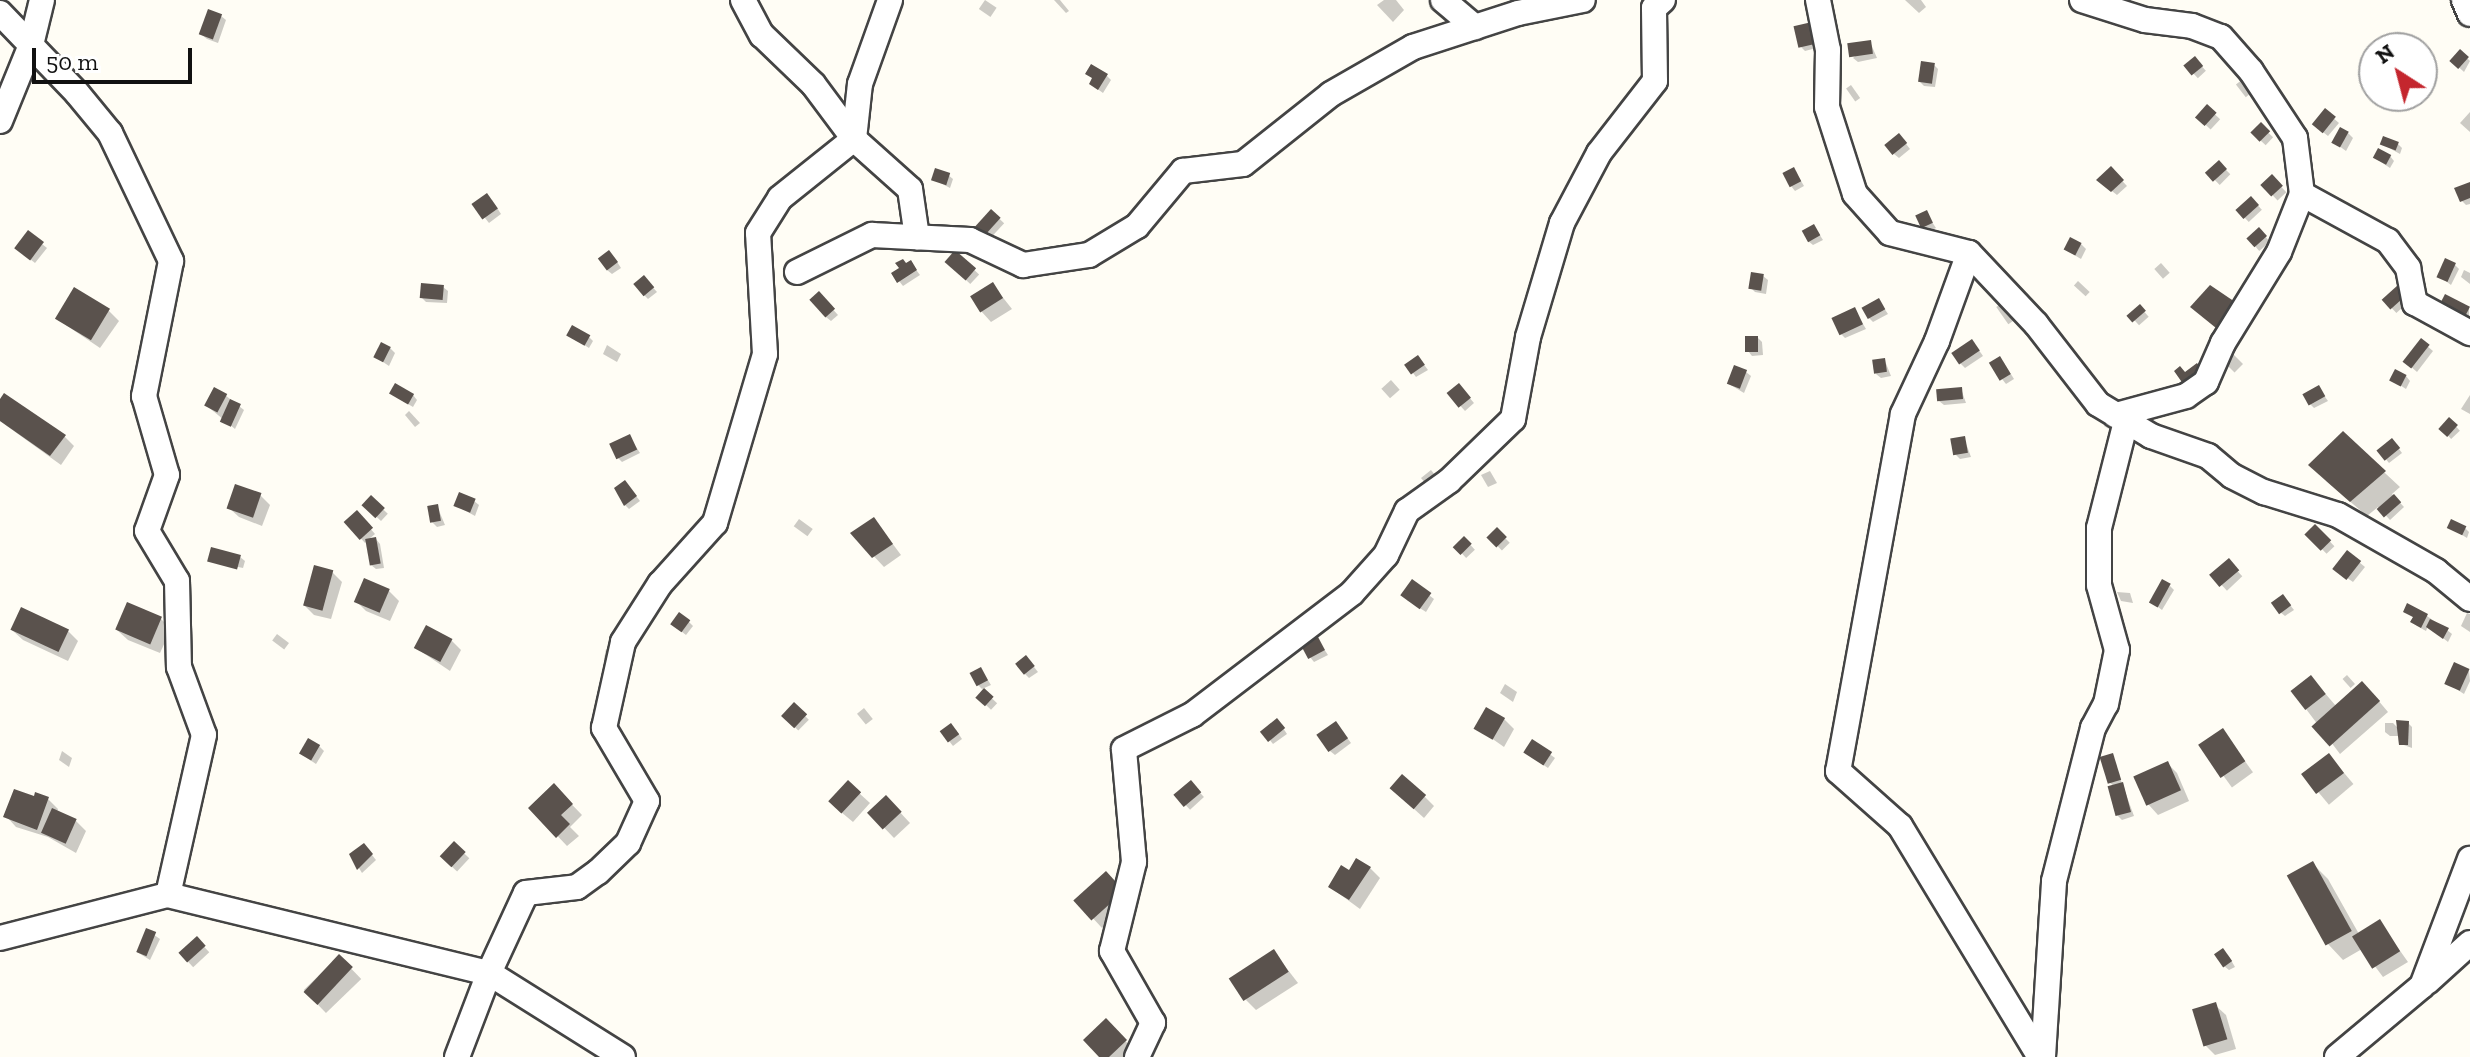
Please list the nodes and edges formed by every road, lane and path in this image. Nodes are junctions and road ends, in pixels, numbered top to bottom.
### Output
1 (42, 0) edge
2 (743, 0) edge
3 (890, 0) edge
4 (1443, 0) edge
5 (1583, 0) edge
6 (1663, 0) edge
7 (1818, 0) edge
8 (2082, 0) edge
9 (2464, 0) edge
10 (0, 13) edge
11 (2470, 14) edge
12 (1475, 27) junction
13 (31, 45) junction
14 (0, 121) edge
15 (854, 139) junction
16 (2302, 194) junction
17 (917, 237) junction
18 (1969, 253) junction
19 (797, 272) dead end
20 (2470, 333) edge
21 (2121, 418) junction
22 (2470, 599) edge
23 (2470, 859) edge
24 (168, 895) junction
25 (0, 938) edge
26 (2470, 943) edge
27 (489, 973) junction
28 (2422, 986) junction
29 (457, 1057) edge
30 (623, 1057) edge
31 (1137, 1057) edge
32 (2041, 1057) edge
33 (2337, 1057) edge

1 - 13 street
2 - 15 street
3 - 15 street
4 - 12 street
5 - 12 street
6 - 31 street
7 - 18 street
8 - 16 street
9 - 11 street
10 - 13 street
12 - 17 street
13 - 14 street
13 - 24 street
15 - 17 street
15 - 27 street
16 - 20 street
16 - 21 street
17 - 19 street
18 - 21 street
18 - 32 street
21 - 22 street
21 - 32 street
23 - 28 street
24 - 25 street
24 - 27 street
26 - 28 street
27 - 29 street
27 - 30 street
28 - 33 street

